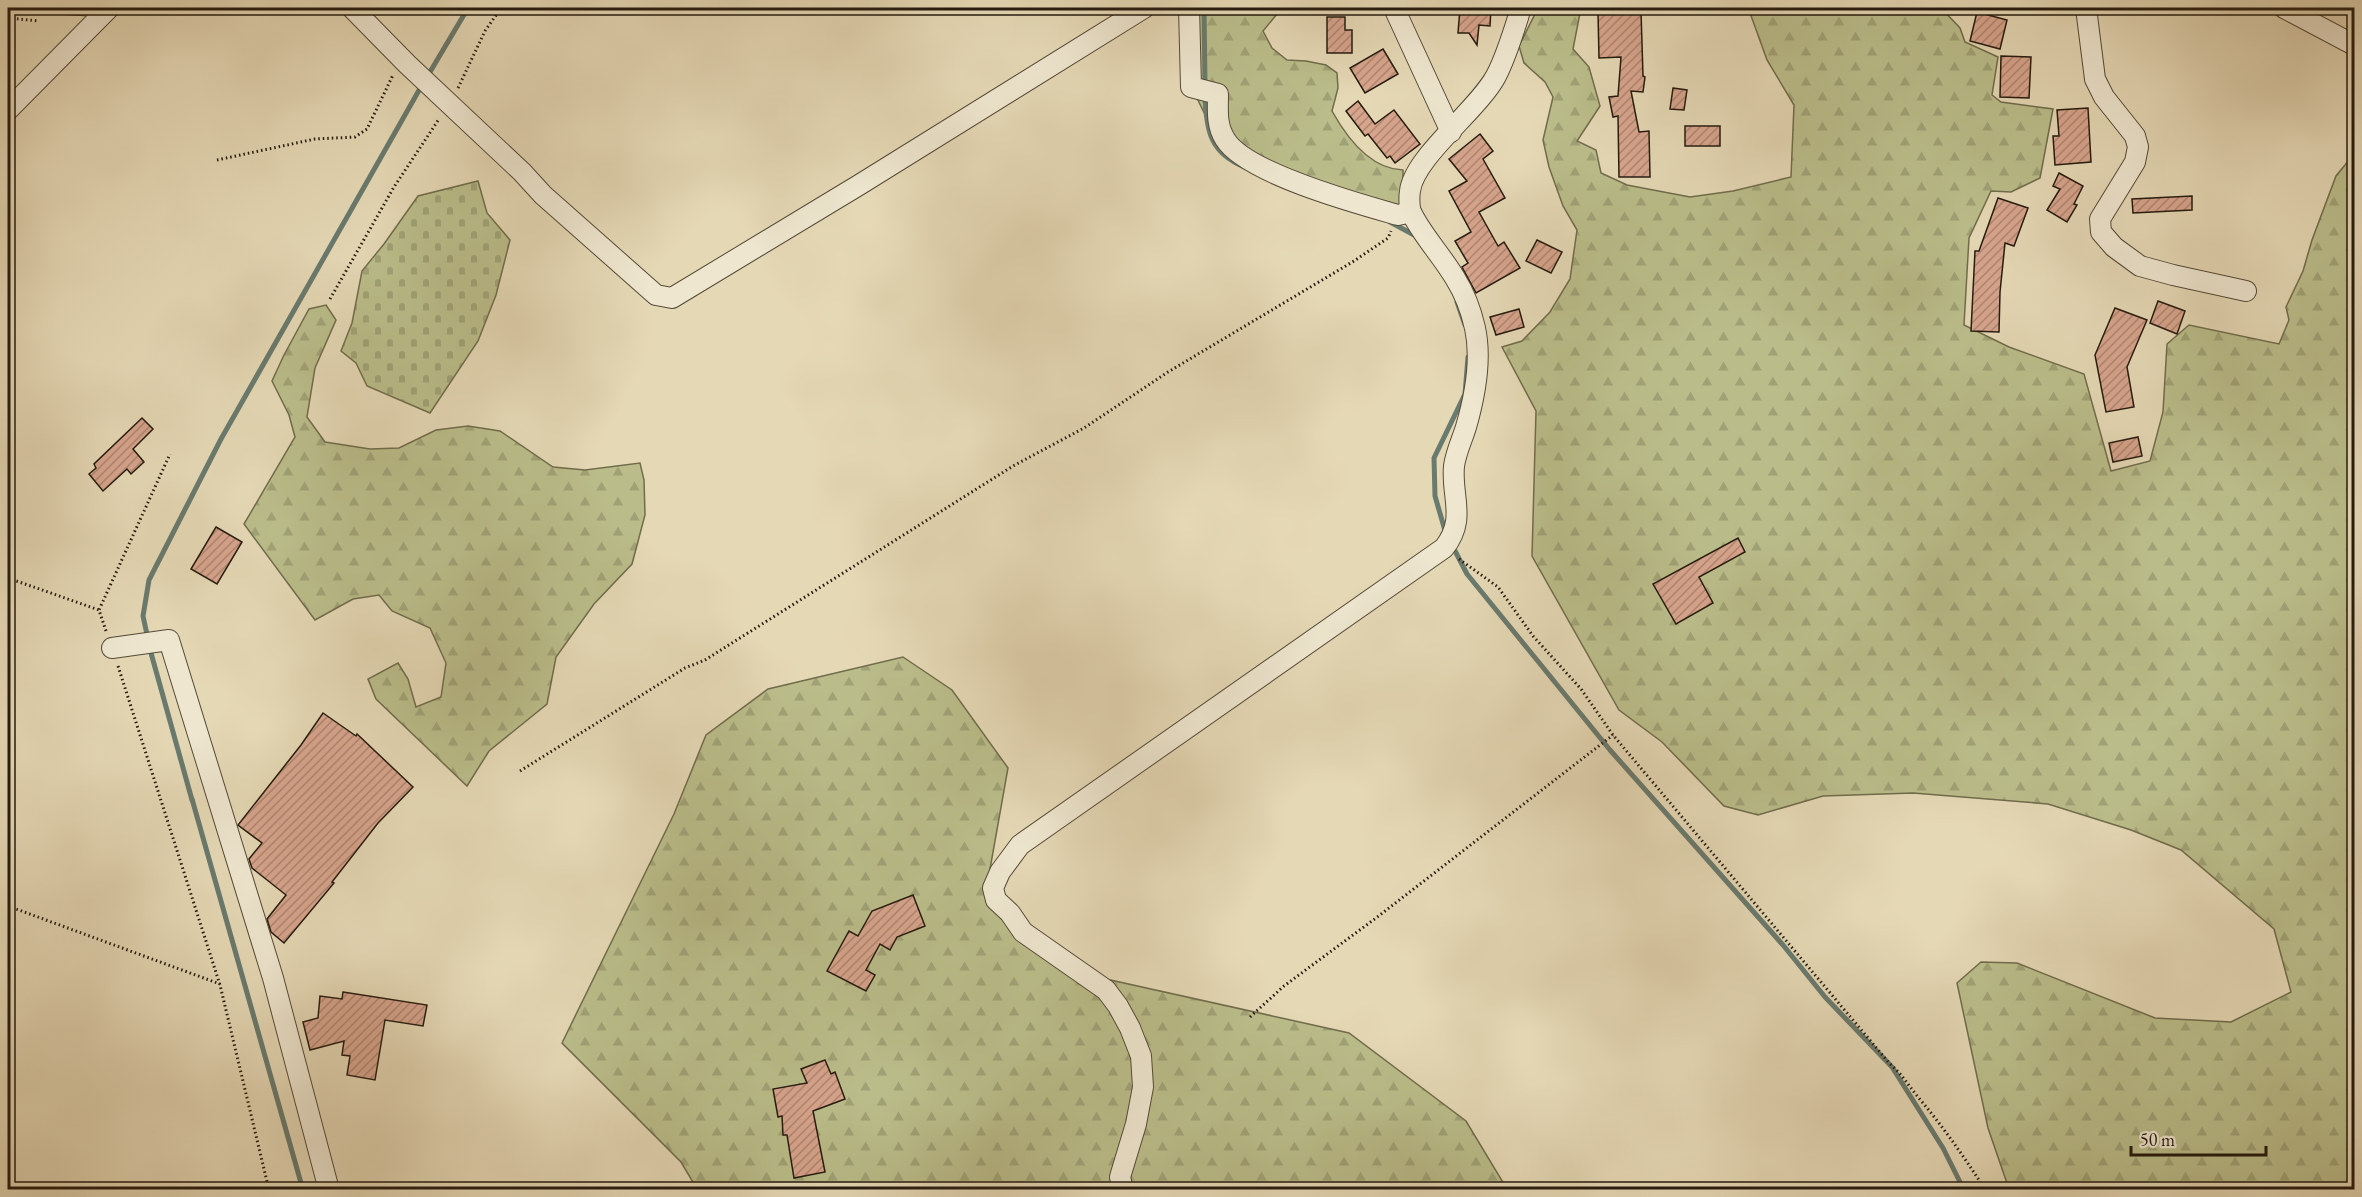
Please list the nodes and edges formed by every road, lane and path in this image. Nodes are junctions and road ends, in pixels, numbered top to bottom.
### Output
1 (42, 8) edge
2 (352, 8) edge
3 (501, 8) edge
4 (1143, 8) edge
5 (1189, 8) edge
6 (1394, 8) edge
7 (1521, 8) edge
8 (2086, 8) edge
9 (2284, 8) edge
10 (108, 10) edge
11 (2355, 45) edge
12 (403, 61) junction
13 (447, 103) junction
14 (8, 110) edge
15 (1451, 132) junction
16 (218, 159) dead end
17 (1411, 212) junction
18 (1388, 237) dead end
19 (2246, 291) dead end
20 (330, 299) dead end
21 (170, 454) dead end
22 (1444, 548) junction
23 (8, 578) edge
24 (99, 609) junction
25 (112, 648) junction
26 (1614, 735) junction
27 (520, 771) dead end
28 (8, 906) edge
29 (220, 985) junction
30 (1250, 1017) dead end
31 (268, 1190) edge
32 (329, 1190) edge
33 (1123, 1190) edge
34 (1984, 1190) edge

1 - 10 lane
2 - 12 street
3 - 13 path
4 - 13 street
5 - 17 street
6 - 15 street
7 - 15 street
8 - 19 street
9 - 11 street
10 - 14 street
12 - 13 street
12 - 16 path
13 - 20 path
15 - 17 street
17 - 22 street
18 - 27 path
21 - 24 path
22 - 26 path
22 - 33 street
23 - 24 path
24 - 25 path
25 - 29 path
25 - 32 street
26 - 30 path
26 - 34 path
28 - 29 path
29 - 31 path

